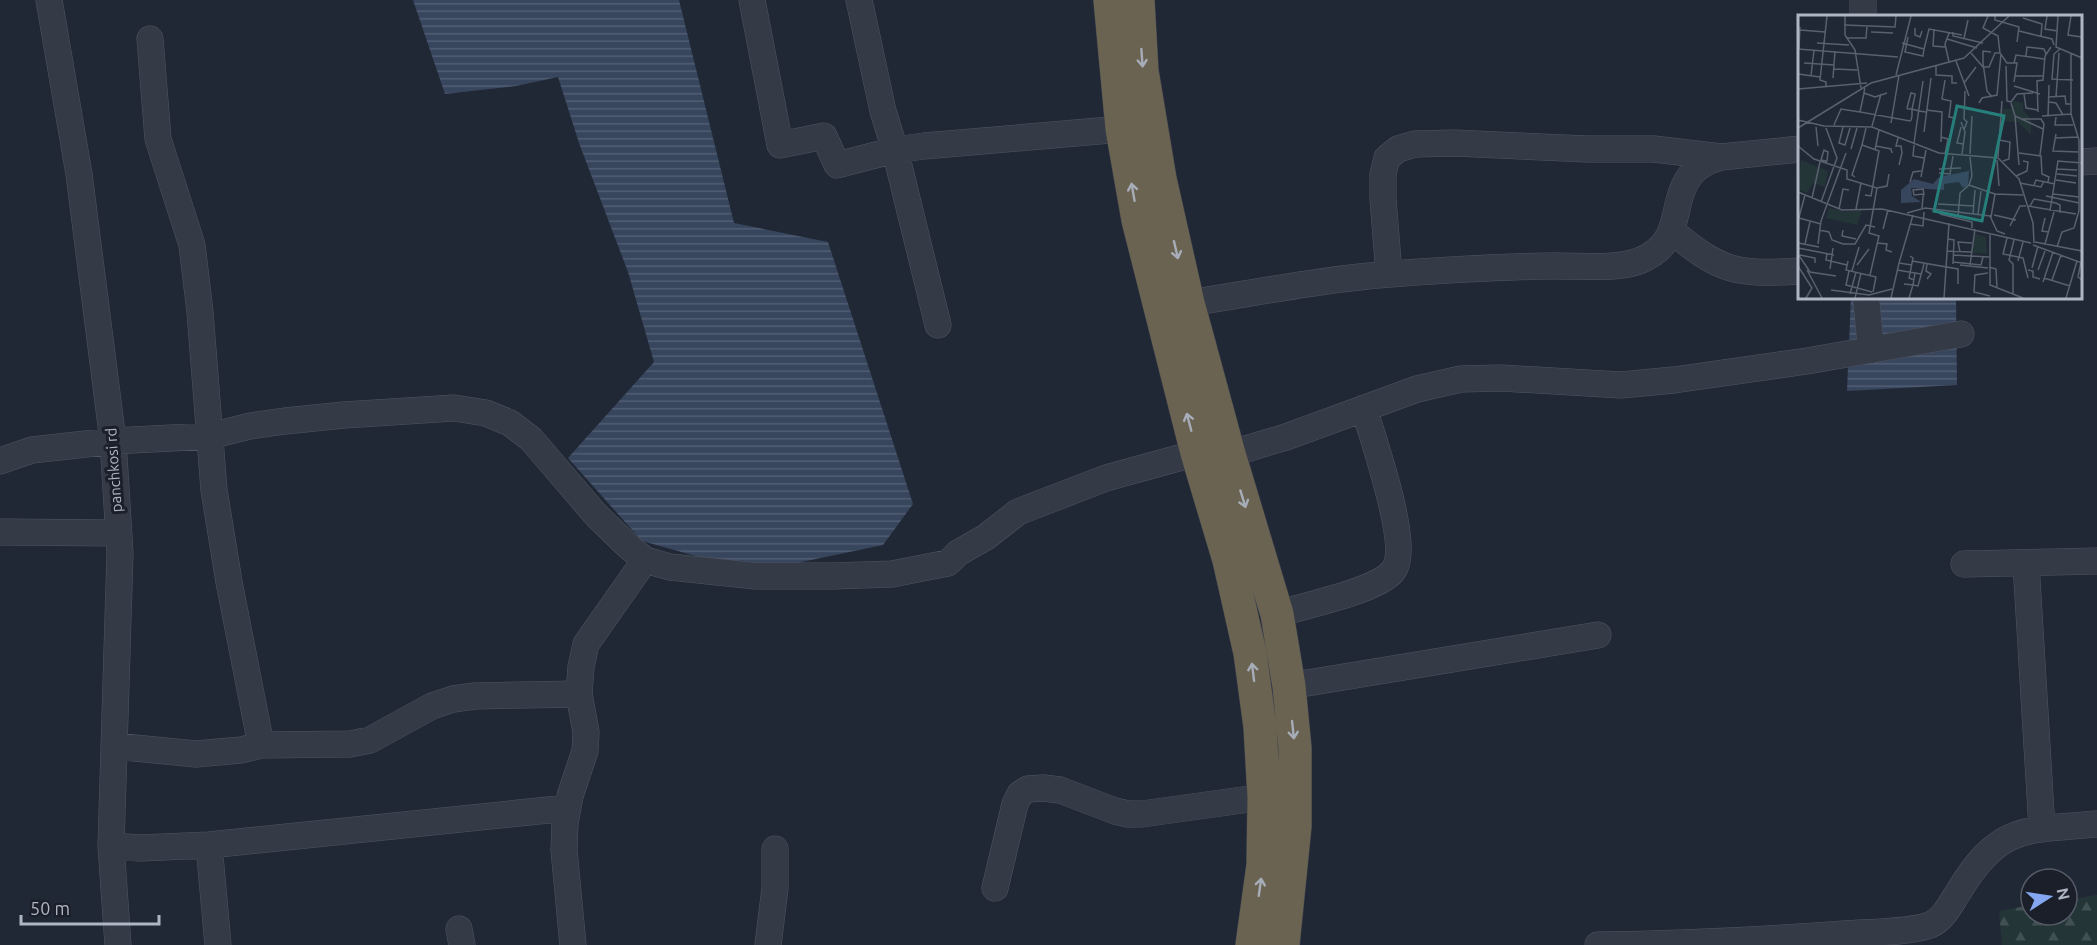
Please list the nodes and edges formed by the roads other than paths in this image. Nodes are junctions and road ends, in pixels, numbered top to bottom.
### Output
1 (49, 0) edge
2 (752, 0) edge
3 (859, 0) edge
4 (1110, 0) edge
5 (1138, 0) edge
6 (150, 39) dead end
7 (1122, 129) junction
8 (1798, 149) edge
9 (895, 150) junction
10 (1721, 157) junction
11 (2097, 161) edge
12 (2082, 162) edge
13 (1672, 231) junction
14 (1798, 271) edge
15 (1389, 274) junction
16 (1866, 298) edge
17 (1188, 303) junction
18 (938, 326) dead end
19 (1961, 334) dead end
20 (1871, 350) junction
21 (1364, 408) junction
22 (210, 436) junction
23 (113, 441) junction
24 (1197, 453) junction
25 (1229, 454) junction
26 (0, 461) edge
27 (0, 532) edge
28 (118, 533) junction
29 (645, 560) junction
30 (2097, 561) edge
31 (2026, 563) junction
32 (1964, 564) dead end
33 (1277, 614) junction
34 (1598, 635) dead end
35 (1288, 686) junction
36 (579, 694) junction
37 (261, 744) junction
38 (114, 746) junction
39 (1264, 797) junction
40 (568, 808) junction
41 (2097, 824) edge
42 (2042, 829) junction
43 (209, 845) junction
44 (111, 846) junction
45 (775, 849) dead end
46 (995, 888) dead end
47 (118, 945) edge
48 (218, 945) edge
49 (573, 945) edge
50 (768, 945) edge
51 (1252, 945) edge
52 (1283, 945) edge
53 (1598, 945) edge
54 (1630, 945) edge

1 - 23 street, panchkosi rd
2 - 9 street
3 - 9 street
4 - 7 highway
5 -> 17 highway
6 - 22 street
7 - 9 street
24 -> 7 highway
8 - 10 street
9 - 18 street
10 - 13 street
10 - 15 street
11 - 12 street
13 - 14 street
13 - 15 street
15 - 17 street
16 - 20 street
17 - 25 highway
19 - 20 street
20 - 21 street
21 - 25 street
21 - 33 street
22 - 23 street
22 - 29 street
22 - 37 street
23 - 26 street
23 - 28 street, panchkosi rd
24 - 29 street
39 -> 24 highway
25 -> 33 highway
27 - 28 street
28 - 38 street, panchkosi rd
29 - 36 street
30 - 31 street
31 - 32 street
31 - 42 street
33 - 35 highway
34 - 35 street
35 -> 52 highway
36 - 37 street
36 - 40 street
37 - 38 street
38 - 44 street, panchkosi rd
39 - 46 street
51 -> 39 highway
40 - 43 street
40 - 49 street
41 - 42 street
42 - 54 street
43 - 44 street
43 - 48 street
44 - 47 street, panchkosi rd
45 - 50 street
53 - 54 street

